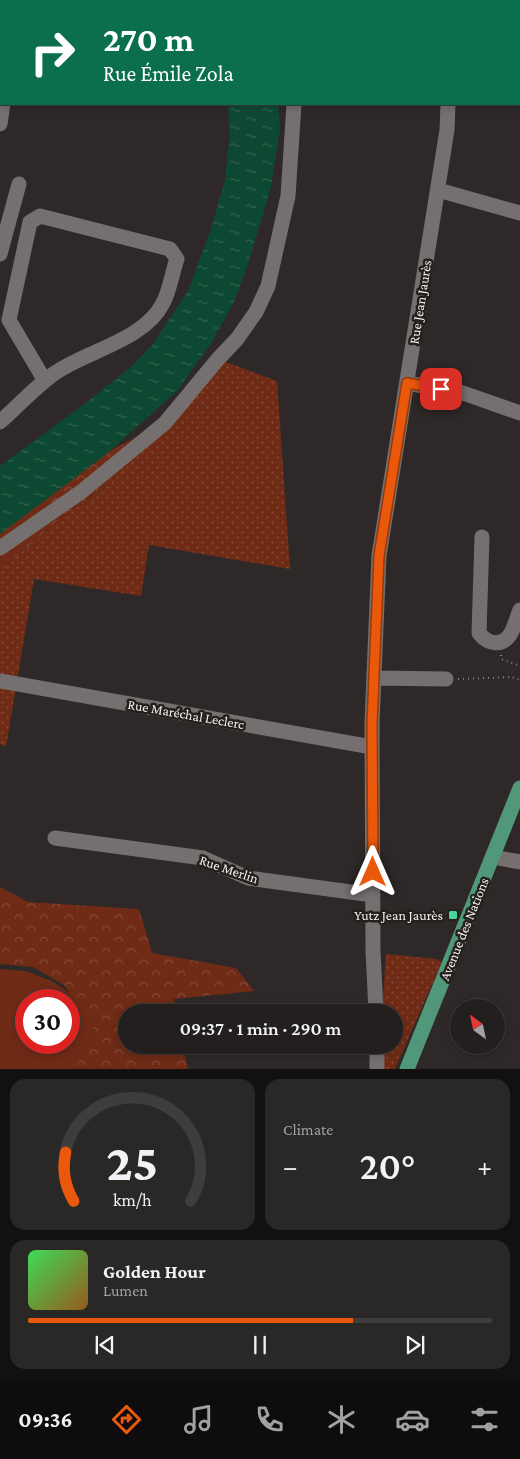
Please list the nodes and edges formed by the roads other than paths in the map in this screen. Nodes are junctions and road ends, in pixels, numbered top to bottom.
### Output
1 (3, 105) edge
2 (294, 105) edge
3 (448, 105) edge
4 (0, 124) edge
5 (19, 184) dead end
6 (438, 190) junction
7 (520, 213) edge
8 (0, 254) edge
9 (45, 381) junction
10 (407, 383) junction
11 (520, 413) edge
12 (0, 422) edge
13 (482, 537) dead end
14 (0, 548) edge
15 (520, 610) edge
16 (374, 678) junction
17 (446, 679) road end
18 (0, 681) edge
19 (372, 747) junction
20 (520, 788) edge
21 (54, 838) dead end
22 (492, 857) junction
23 (520, 862) edge
24 (373, 896) junction
25 (376, 1004) edge
26 (377, 1054) edge
27 (377, 1069) edge
28 (407, 1069) edge

1 - 4 street
2 - 14 street
3 - 6 street, Rue Jean Jaurès
5 - 8 street
6 - 7 street
6 - 10 street, Rue Jean Jaurès
9 - 9 street
9 - 12 street
10 - 11 street
10 - 16 street, Rue Jean Jaurès
13 - 15 street
16 - 17 street
16 - 19 street, Rue Jean Jaurès
18 - 19 street, Rue Maréchal Leclerc
19 - 24 street, Rue Jean Jaurès
20 - 22 main road, Avenue des Nations
21 - 24 street, Rue Merlin
22 - 23 street
22 - 28 main road, Avenue des Nations
24 - 25 street, Rue Jean Jaurès
26 - 27 street

